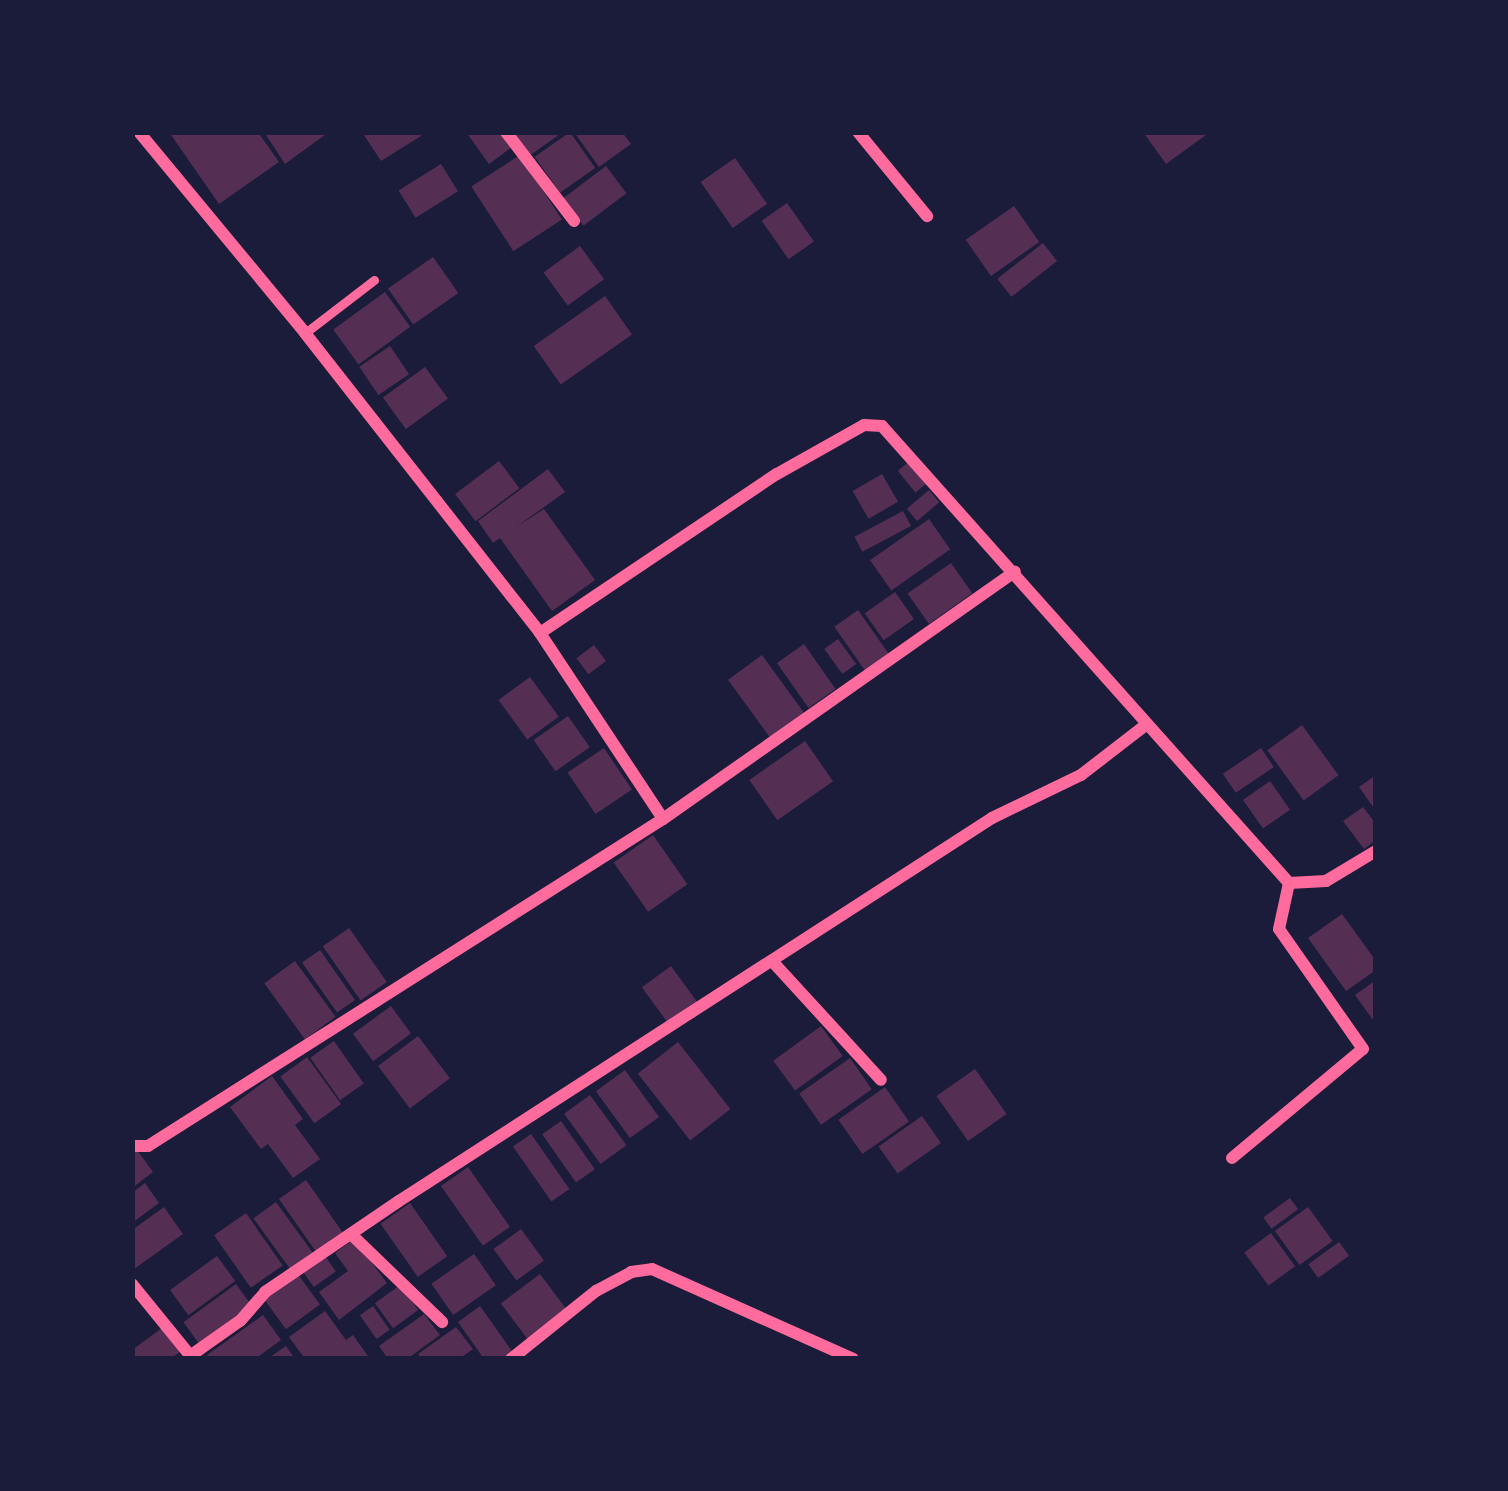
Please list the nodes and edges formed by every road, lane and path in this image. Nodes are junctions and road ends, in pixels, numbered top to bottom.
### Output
1 (139, 132) edge
2 (506, 132) edge
3 (858, 132) edge
4 (927, 216) dead end
5 (574, 221) dead end
6 (374, 280) dead end
7 (305, 333) junction
8 (1015, 572) junction
9 (540, 633) junction
10 (1147, 724) junction
11 (663, 819) junction
12 (1376, 851) edge
13 (1289, 883) junction
14 (772, 961) junction
15 (880, 1080) dead end
16 (132, 1146) edge
17 (1232, 1158) dead end
18 (353, 1236) junction
19 (132, 1284) edge
20 (442, 1322) dead end
21 (191, 1358) edge
22 (511, 1359) edge
23 (853, 1359) edge

1 - 7 street
2 - 5 street
3 - 4 street
6 - 7 lane
7 - 9 street
8 - 9 street
8 - 10 street
8 - 11 street
9 - 11 street
10 - 13 street
10 - 14 street
11 - 16 street
12 - 13 street
13 - 17 street
14 - 15 street
14 - 18 street
18 - 20 street
18 - 21 street
19 - 21 street
22 - 23 street

